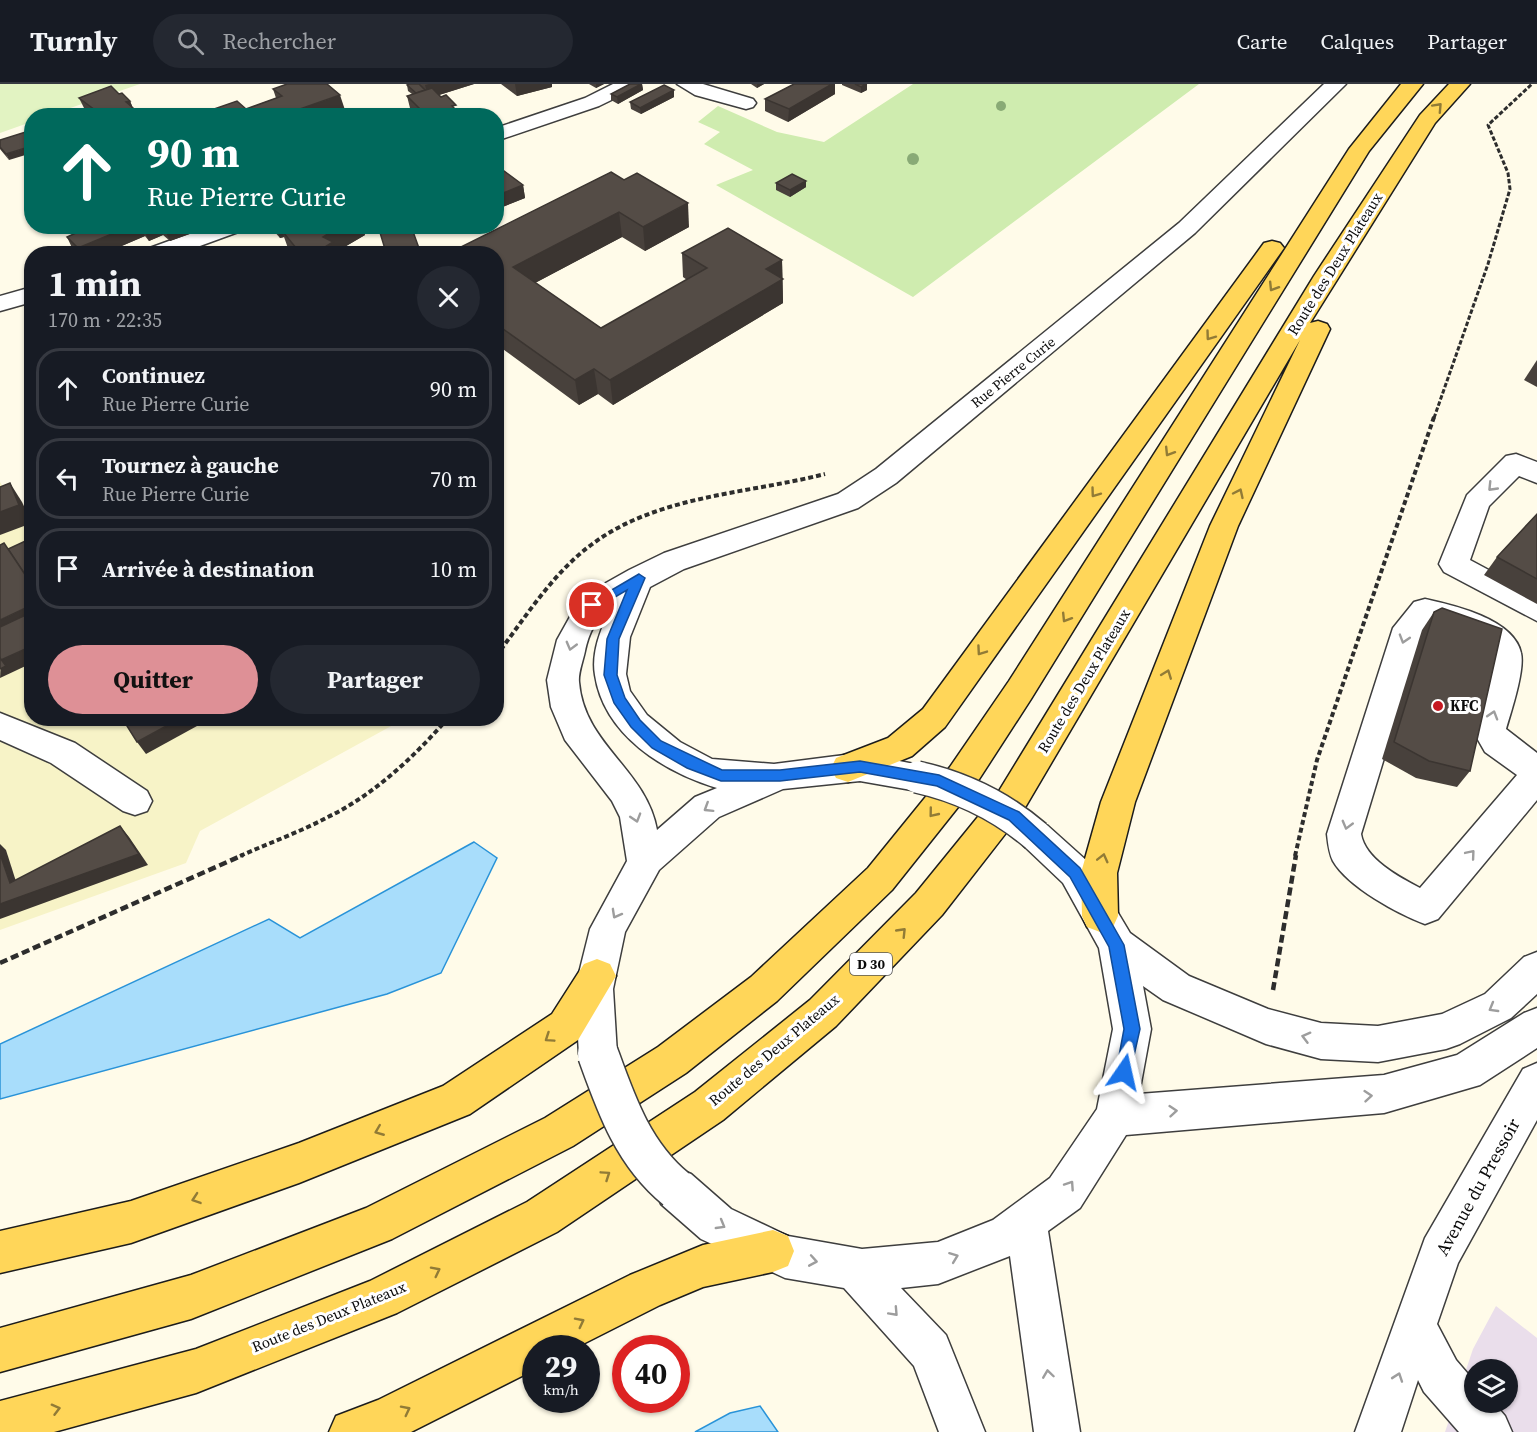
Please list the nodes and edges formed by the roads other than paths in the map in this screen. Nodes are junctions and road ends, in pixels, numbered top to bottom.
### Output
1 (629, 84) edge
2 (687, 84) edge
3 (1336, 84) edge
4 (1391, 84) edge
5 (1413, 84) edge
6 (1460, 84) edge
7 (746, 103) dead end
8 (1419, 131) junction
9 (504, 132) edge
10 (211, 234) edge
11 (177, 246) edge
12 (24, 296) edge
13 (0, 304) edge
14 (1537, 474) edge
15 (639, 578) junction
16 (1537, 610) edge
17 (0, 726) edge
18 (849, 768) junction
19 (1537, 771) edge
20 (780, 776) junction
21 (1537, 776) edge
22 (135, 801) dead end
23 (645, 863) junction
24 (1108, 931) junction
25 (1537, 969) edge
26 (597, 976) junction
27 (1537, 1026) edge
28 (1537, 1082) edge
29 (1115, 1116) junction
30 (1026, 1222) junction
31 (773, 1251) junction
32 (0, 1252) edge
33 (855, 1269) junction
34 (1415, 1327) junction
35 (0, 1350) edge
36 (0, 1424) edge
37 (352, 1432) edge
38 (962, 1432) edge
39 (1057, 1432) edge
40 (1378, 1432) edge
41 (1490, 1432) edge

1 - 9 street
2 - 7 street
3 - 15 street, Rue Pierre Curie
4 -> 18 main road
5 -> 35 main road
8 -> 6 main road, Route des Deux Plateaux / D 30
24 -> 8 main road
36 -> 8 main road, Route des Deux Plateaux / D 30
10 - 11 street
12 - 13 street
14 -> 16 street
15 - 20 street
15 -> 23 street, Rue Pierre Curie
17 - 22 street
18 - 20 street
18 - 24 street, bridge
19 -> 21 street
20 -> 23 street
23 -> 26 street
25 -> 24 street
24 - 29 street
26 -> 31 street, bridge
26 -> 32 main road
29 -> 27 street
28 - 34 street, Avenue du Pressoir
30 -> 29 street
33 -> 30 street
39 -> 30 street
31 -> 33 street
37 -> 31 main road
33 -> 38 street
40 -> 34 street, Avenue du Pressoir
34 - 41 street

